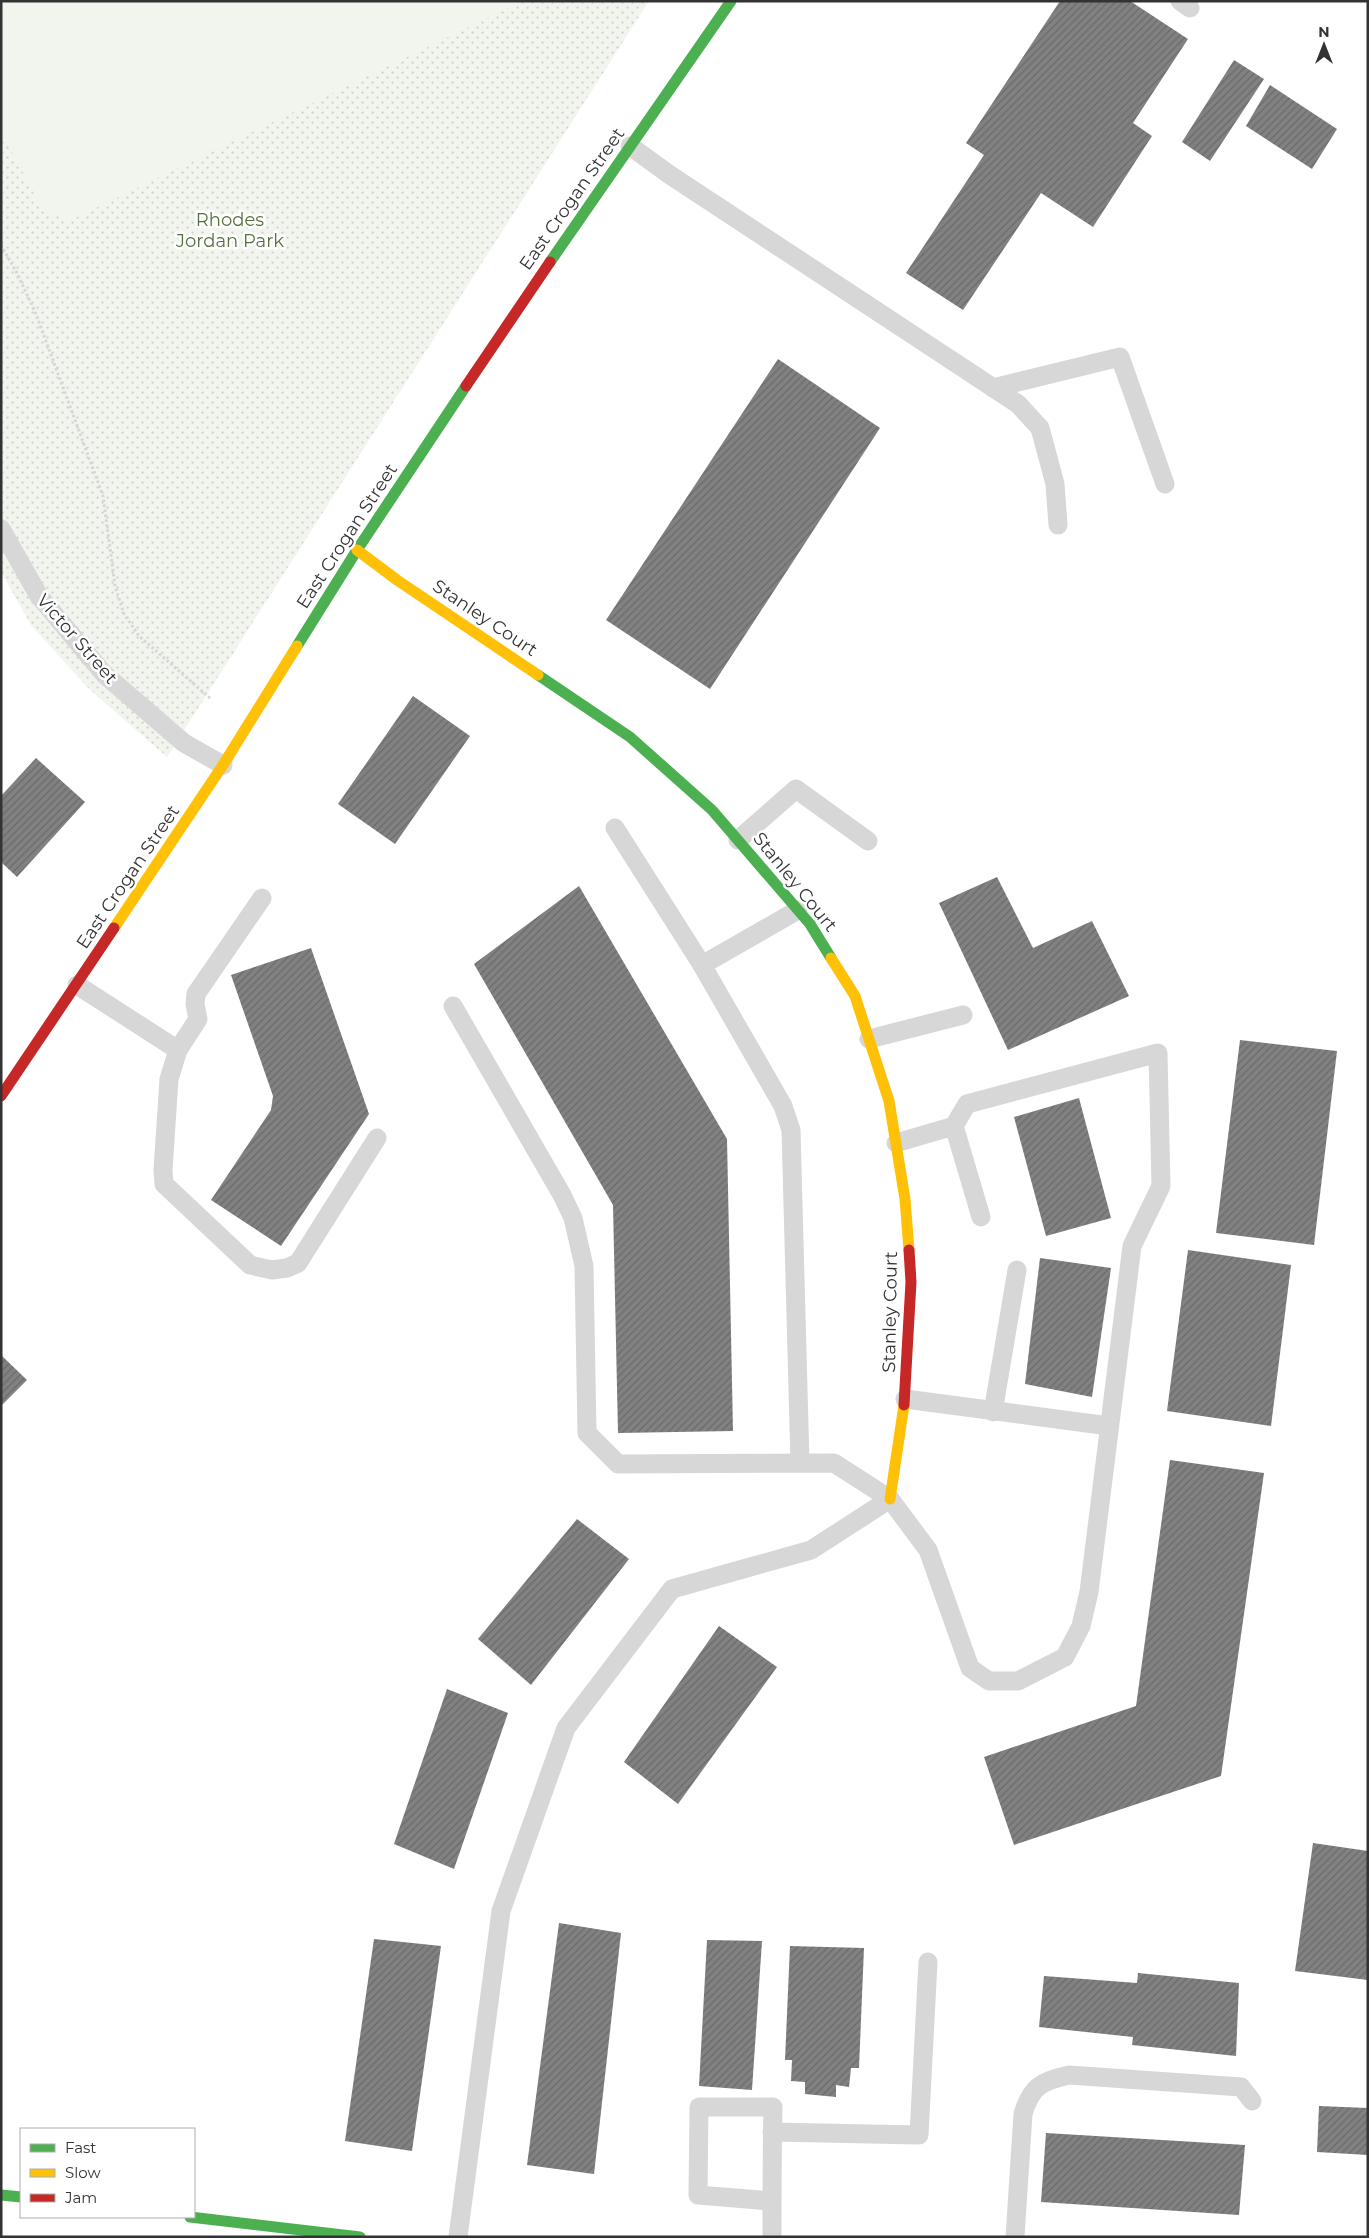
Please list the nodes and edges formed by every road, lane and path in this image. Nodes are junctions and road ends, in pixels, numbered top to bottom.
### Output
1 (730, 1) edge
2 (630, 146) junction
3 (1, 245) edge
4 (993, 388) junction
5 (1165, 484) dead end
6 (1058, 525) dead end
7 (1, 530) edge
8 (357, 550) junction
9 (210, 698) dead end
10 (223, 765) junction
11 (615, 828) dead end
12 (738, 840) junction
13 (868, 841) dead end
14 (262, 898) dead end
15 (798, 910) junction
16 (702, 965) junction
17 (77, 985) junction
18 (454, 1006) dead end
19 (963, 1015) dead end
20 (869, 1039) junction
21 (178, 1050) junction
22 (1, 1096) edge
23 (954, 1126) junction
24 (377, 1138) dead end
25 (896, 1144) junction
26 (981, 1217) dead end
27 (1017, 1270) dead end
28 (905, 1399) junction
29 (993, 1412) junction
30 (1109, 1426) junction
31 (800, 1463) junction
32 (890, 1499) junction
33 (928, 1962) dead end
34 (1252, 2101) dead end
35 (772, 2132) junction
36 (1, 2195) edge
37 (20, 2197) edge
38 (772, 2201) junction
39 (195, 2218) edge
40 (360, 2237) edge
41 (458, 2237) edge
42 (772, 2237) edge
43 (1015, 2237) edge

1 - 2 street, East Crogan Street
2 - 4 lane
2 - 8 street, East Crogan Street
3 - 9 path
4 - 5 lane
4 - 6 lane
7 - 10 lane, Victor Street
8 - 10 street, East Crogan Street
8 - 12 street, Stanley Court
10 - 17 street, East Crogan Street
11 - 16 lane
12 - 13 lane
12 - 15 street, Stanley Court
14 - 21 lane
15 - 16 lane
15 - 20 street, Stanley Court
16 - 31 lane
17 - 21 lane
17 - 22 street, East Crogan Street
18 - 31 lane
19 - 20 lane
20 - 25 street, Stanley Court
21 - 24 lane
23 - 25 lane
23 - 26 lane
23 - 30 lane
25 - 28 street, Stanley Court
27 - 29 lane
28 - 29 lane
28 - 32 street, Stanley Court
29 - 30 lane
30 - 32 lane
31 - 32 lane
32 - 41 lane
33 - 35 lane
34 - 43 lane
35 - 38 lane
35 - 38 lane
36 - 37 street
38 - 42 lane
39 - 40 street

